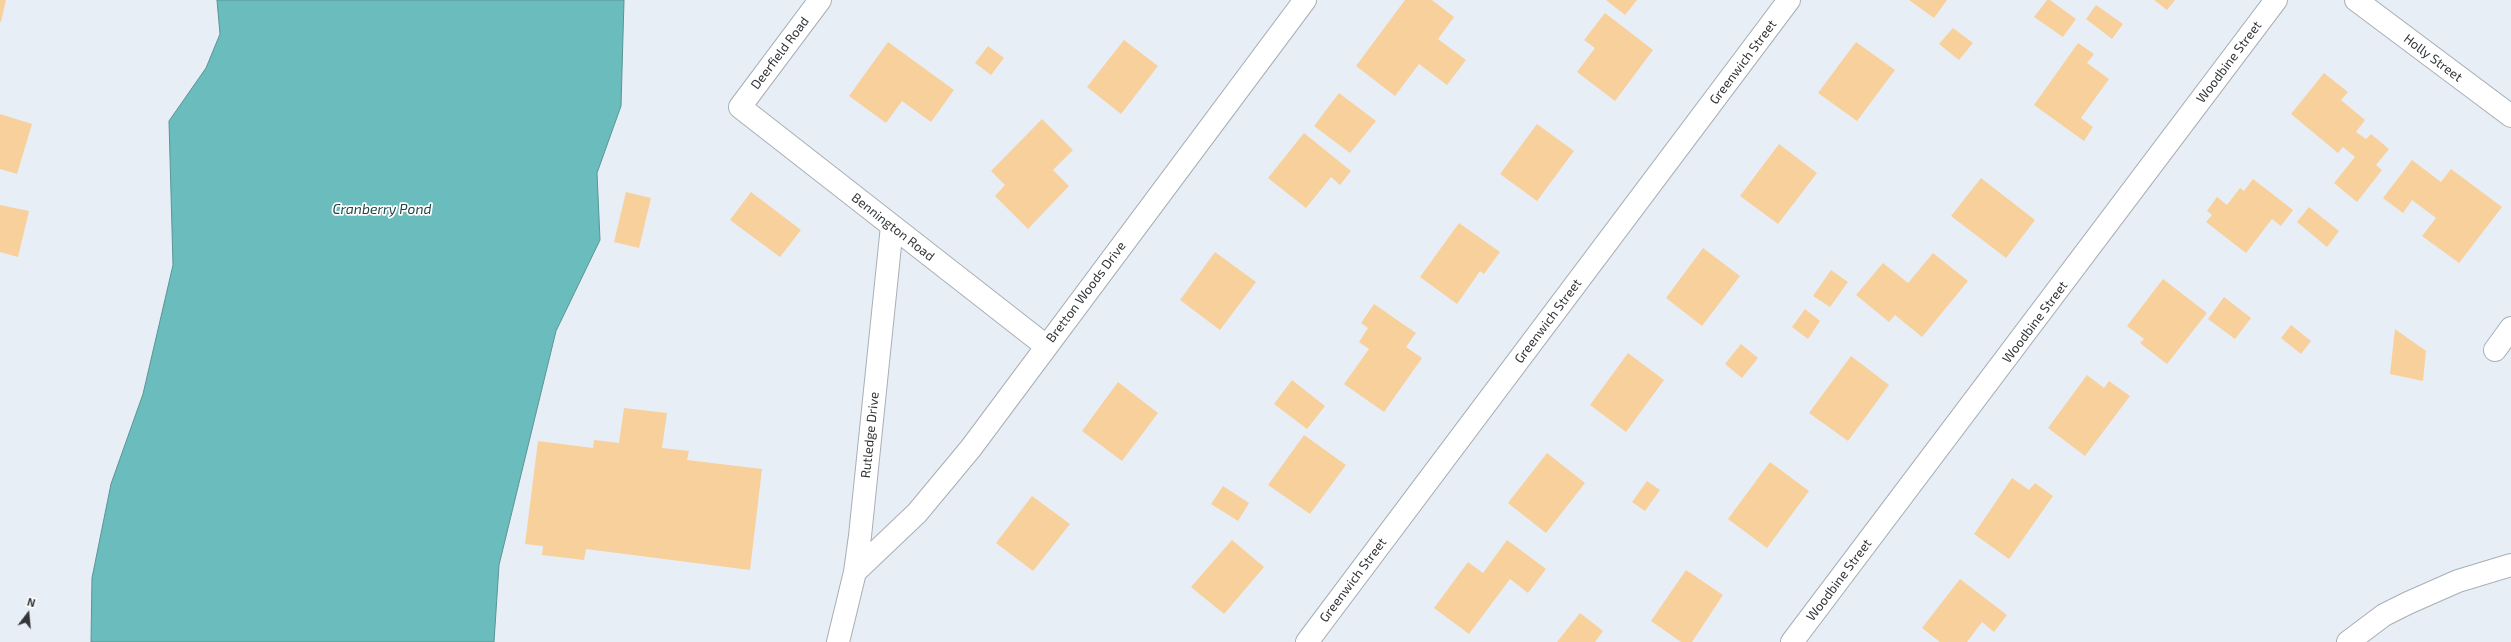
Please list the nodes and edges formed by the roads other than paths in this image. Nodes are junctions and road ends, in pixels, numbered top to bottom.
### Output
1 (820, 0) edge
2 (1305, 0) edge
3 (1789, 0) edge
4 (2276, 0) edge
5 (2356, 0) edge
6 (740, 106) joint
7 (2511, 116) edge
8 (892, 226) junction
9 (2511, 328) edge
10 (1046, 346) junction
11 (2495, 350) dead end
12 (2511, 565) edge
13 (855, 572) junction
14 (838, 642) edge
15 (1307, 642) edge
16 (1792, 642) edge
17 (2348, 642) edge

1 - 6 main road, Deerfield Road
2 - 10 main road, Bretton Woods Drive
3 - 15 main road, Greenwich Street
4 - 16 main road, Woodbine Street
5 - 7 main road, Holly Street
6 - 8 main road, Bennington Road
8 - 10 main road, Bennington Road
8 - 13 main road, Rutledge Drive
9 - 11 main road
10 - 13 main road, Bretton Woods Drive
12 - 17 main road
13 - 14 main road, Rutledge Drive

